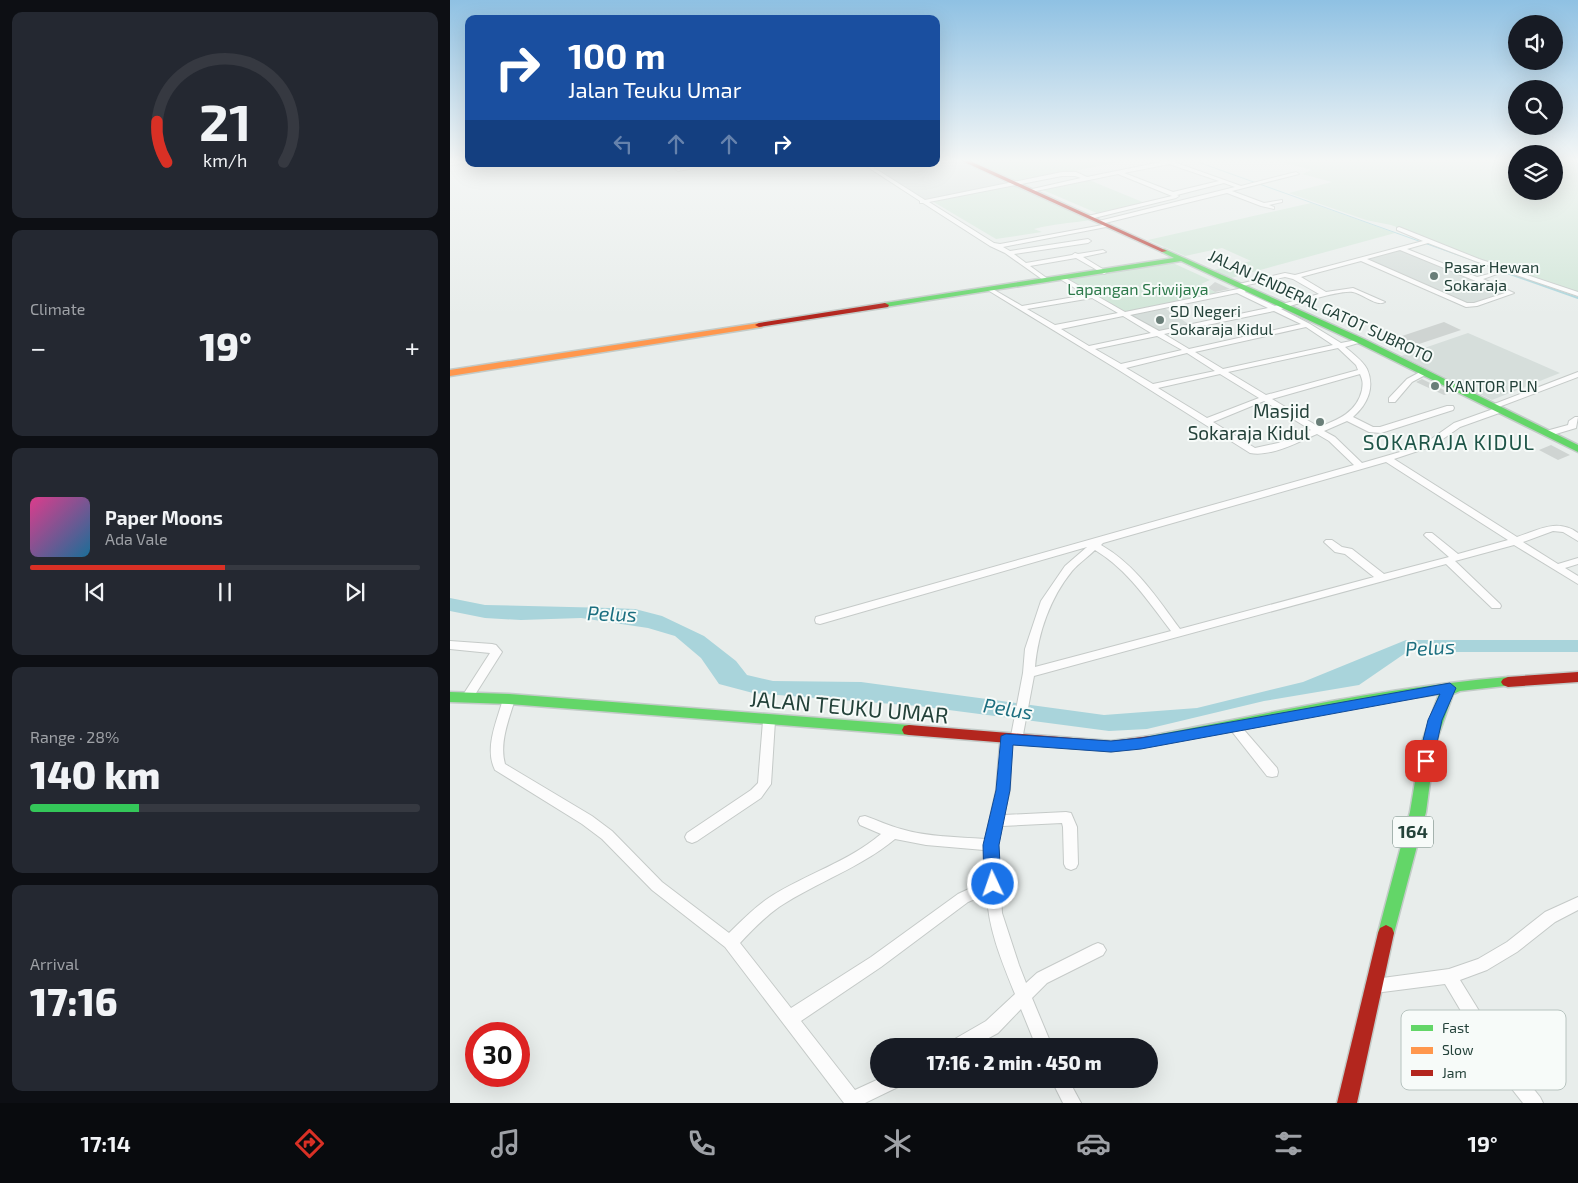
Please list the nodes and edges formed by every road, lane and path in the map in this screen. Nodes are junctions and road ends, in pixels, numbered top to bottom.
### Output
1 (940, 212) edge
2 (1080, 212) edge
3 (1109, 212) edge
4 (1149, 212) edge
5 (1090, 217) junction
6 (1104, 224) junction
7 (1399, 229) dead end
8 (1047, 237) junction
9 (1088, 241) dead end
10 (1423, 242) junction
11 (996, 246) junction
12 (1060, 246) junction
13 (1400, 248) junction
14 (1103, 252) dead end
15 (1008, 253) junction
16 (1077, 256) junction
17 (1183, 259) junction
18 (1361, 259) junction
19 (1025, 265) junction
20 (1104, 272) junction
21 (1496, 273) dead end
22 (1295, 277) junction
23 (1062, 278) junction
24 (1477, 279) junction
25 (1046, 280) junction
26 (1241, 288) junction
27 (989, 289) junction
28 (1325, 294) junction
29 (1578, 294) edge
30 (1092, 296) junction
31 (1382, 302) dead end
32 (1278, 307) junction
33 (1020, 308) junction
34 (1124, 314) junction
35 (1318, 322) junction
36 (1306, 326) junction
37 (1053, 328) junction
38 (1157, 333) junction
39 (1360, 341) junction
40 (1342, 347) junction
41 (1088, 348) junction
42 (1188, 351) junction
43 (1120, 366) junction
44 (1364, 371) junction
45 (1221, 372) junction
46 (450, 373) edge
47 (1425, 373) junction
48 (1578, 374) edge
49 (1151, 387) junction
50 (1265, 398) junction
51 (1392, 400) dead end
52 (1450, 408) dead end
53 (1496, 408) junction
54 (1348, 418) junction
55 (1578, 419) edge
56 (1205, 422) junction
57 (1318, 430) junction
58 (1549, 433) junction
59 (1578, 449) edge
60 (1386, 458) junction
61 (1360, 466) junction
62 (1429, 535) dead end
63 (1578, 538) edge
64 (1516, 541) junction
65 (1328, 542) dead end
66 (1098, 544) junction
67 (1452, 559) junction
68 (1578, 561) edge
69 (1558, 567) junction
70 (1381, 577) junction
71 (1578, 581) edge
72 (1496, 606) dead end
73 (820, 620) dead end
74 (1178, 633) junction
75 (450, 644) edge
76 (1029, 673) junction
77 (1578, 677) edge
78 (1450, 688) junction
79 (450, 697) edge
80 (467, 698) junction
81 (509, 699) junction
82 (769, 721) junction
83 (1234, 726) junction
84 (1013, 737) junction
85 (1272, 772) dead end
86 (864, 821) dead end
87 (995, 821) junction
88 (893, 832) junction
89 (692, 837) dead end
90 (991, 845) junction
91 (1071, 864) dead end
92 (993, 884) junction
93 (1578, 903) edge
94 (730, 942) junction
95 (1098, 950) dead end
96 (1449, 976) junction
97 (1374, 986) junction
98 (1023, 998) junction
99 (1469, 1010) edge
100 (790, 1018) junction
101 (973, 1038) edge
102 (1040, 1038) edge
103 (880, 1088) edge
104 (1064, 1088) edge
105 (1524, 1090) edge
106 (854, 1102) edge
107 (1072, 1103) edge
108 (1347, 1103) edge
109 (1534, 1103) edge

1 - 11 street
2 - 5 main road, JALAN JENDERAL GATOT SUBROTO
3 - 5 street
4 - 6 street
5 - 6 main road, JALAN JENDERAL GATOT SUBROTO
6 - 8 street
6 - 17 main road, JALAN JENDERAL GATOT SUBROTO
7 - 10 street
8 - 11 street
8 - 12 street
9 - 12 street
10 - 13 street
10 - 29 street
11 - 15 street
12 - 15 street
12 - 16 street
13 - 18 street
13 - 24 street
14 - 16 street
15 - 19 street
16 - 19 street
16 - 20 street
17 - 20 main road
17 - 26 main road, JALAN JENDERAL GATOT SUBROTO
18 - 22 street
18 - 24 street
19 - 25 street
20 - 23 main road
21 - 24 street
22 - 26 street
22 - 28 street
23 - 25 main road
23 - 30 street
25 - 27 main road
26 - 32 main road, JALAN JENDERAL GATOT SUBROTO
26 - 34 street
27 - 33 street
27 - 46 main road
28 - 31 street
28 - 32 street
30 - 33 street
30 - 34 street
32 - 35 main road, JALAN JENDERAL GATOT SUBROTO
32 - 36 street
32 - 38 street
33 - 37 street
34 - 37 street
34 - 38 street
35 - 36 street
35 - 39 main road, JALAN JENDERAL GATOT SUBROTO
36 - 40 street
36 - 42 street
37 - 41 street
38 - 41 street
38 - 42 street
39 - 40 street
39 - 47 main road, JALAN JENDERAL GATOT SUBROTO
40 - 44 street
40 - 45 street
41 - 43 street
42 - 43 street
42 - 45 street
43 - 49 street
44 - 50 street
44 - 54 street
45 - 49 street
45 - 50 street
47 - 51 street
47 - 53 main road, JALAN JENDERAL GATOT SUBROTO
48 - 53 street
49 - 56 street
50 - 56 street
50 - 57 street
52 - 54 street
53 - 58 main road, JALAN JENDERAL GATOT SUBROTO
53 - 60 street
54 - 57 street
55 - 58 street
56 - 57 street
57 - 61 street
58 - 59 main road, JALAN JENDERAL GATOT SUBROTO
60 - 61 street
60 - 64 street
61 - 66 street
62 - 67 street
63 - 64 street
64 - 67 street
64 - 69 street
65 - 70 street
66 - 73 street
66 - 74 street
66 - 76 street
67 - 70 street
67 - 72 street
68 - 69 street
69 - 71 street
70 - 74 street
74 - 76 street
75 - 80 street
76 - 84 street
77 - 78 main road, JALAN TEUKU UMAR
78 - 83 main road, JALAN TEUKU UMAR
78 - 97 main road, 164
79 - 80 main road, JALAN TEUKU UMAR
80 - 81 main road, JALAN TEUKU UMAR
81 - 82 main road, JALAN TEUKU UMAR
81 - 94 street
82 - 84 main road, JALAN TEUKU UMAR
82 - 89 street
83 - 84 main road, JALAN TEUKU UMAR
83 - 85 street
84 - 87 street
86 - 88 street
87 - 90 street
87 - 91 street
88 - 90 street
88 - 94 street
90 - 92 street
92 - 98 street
92 - 100 street
93 - 96 street
94 - 100 street
95 - 98 street
96 - 97 street
96 - 99 street
97 - 108 main road, 164
98 - 101 street
98 - 102 street
100 - 106 street
103 - 106 street
104 - 107 street
105 - 109 street

